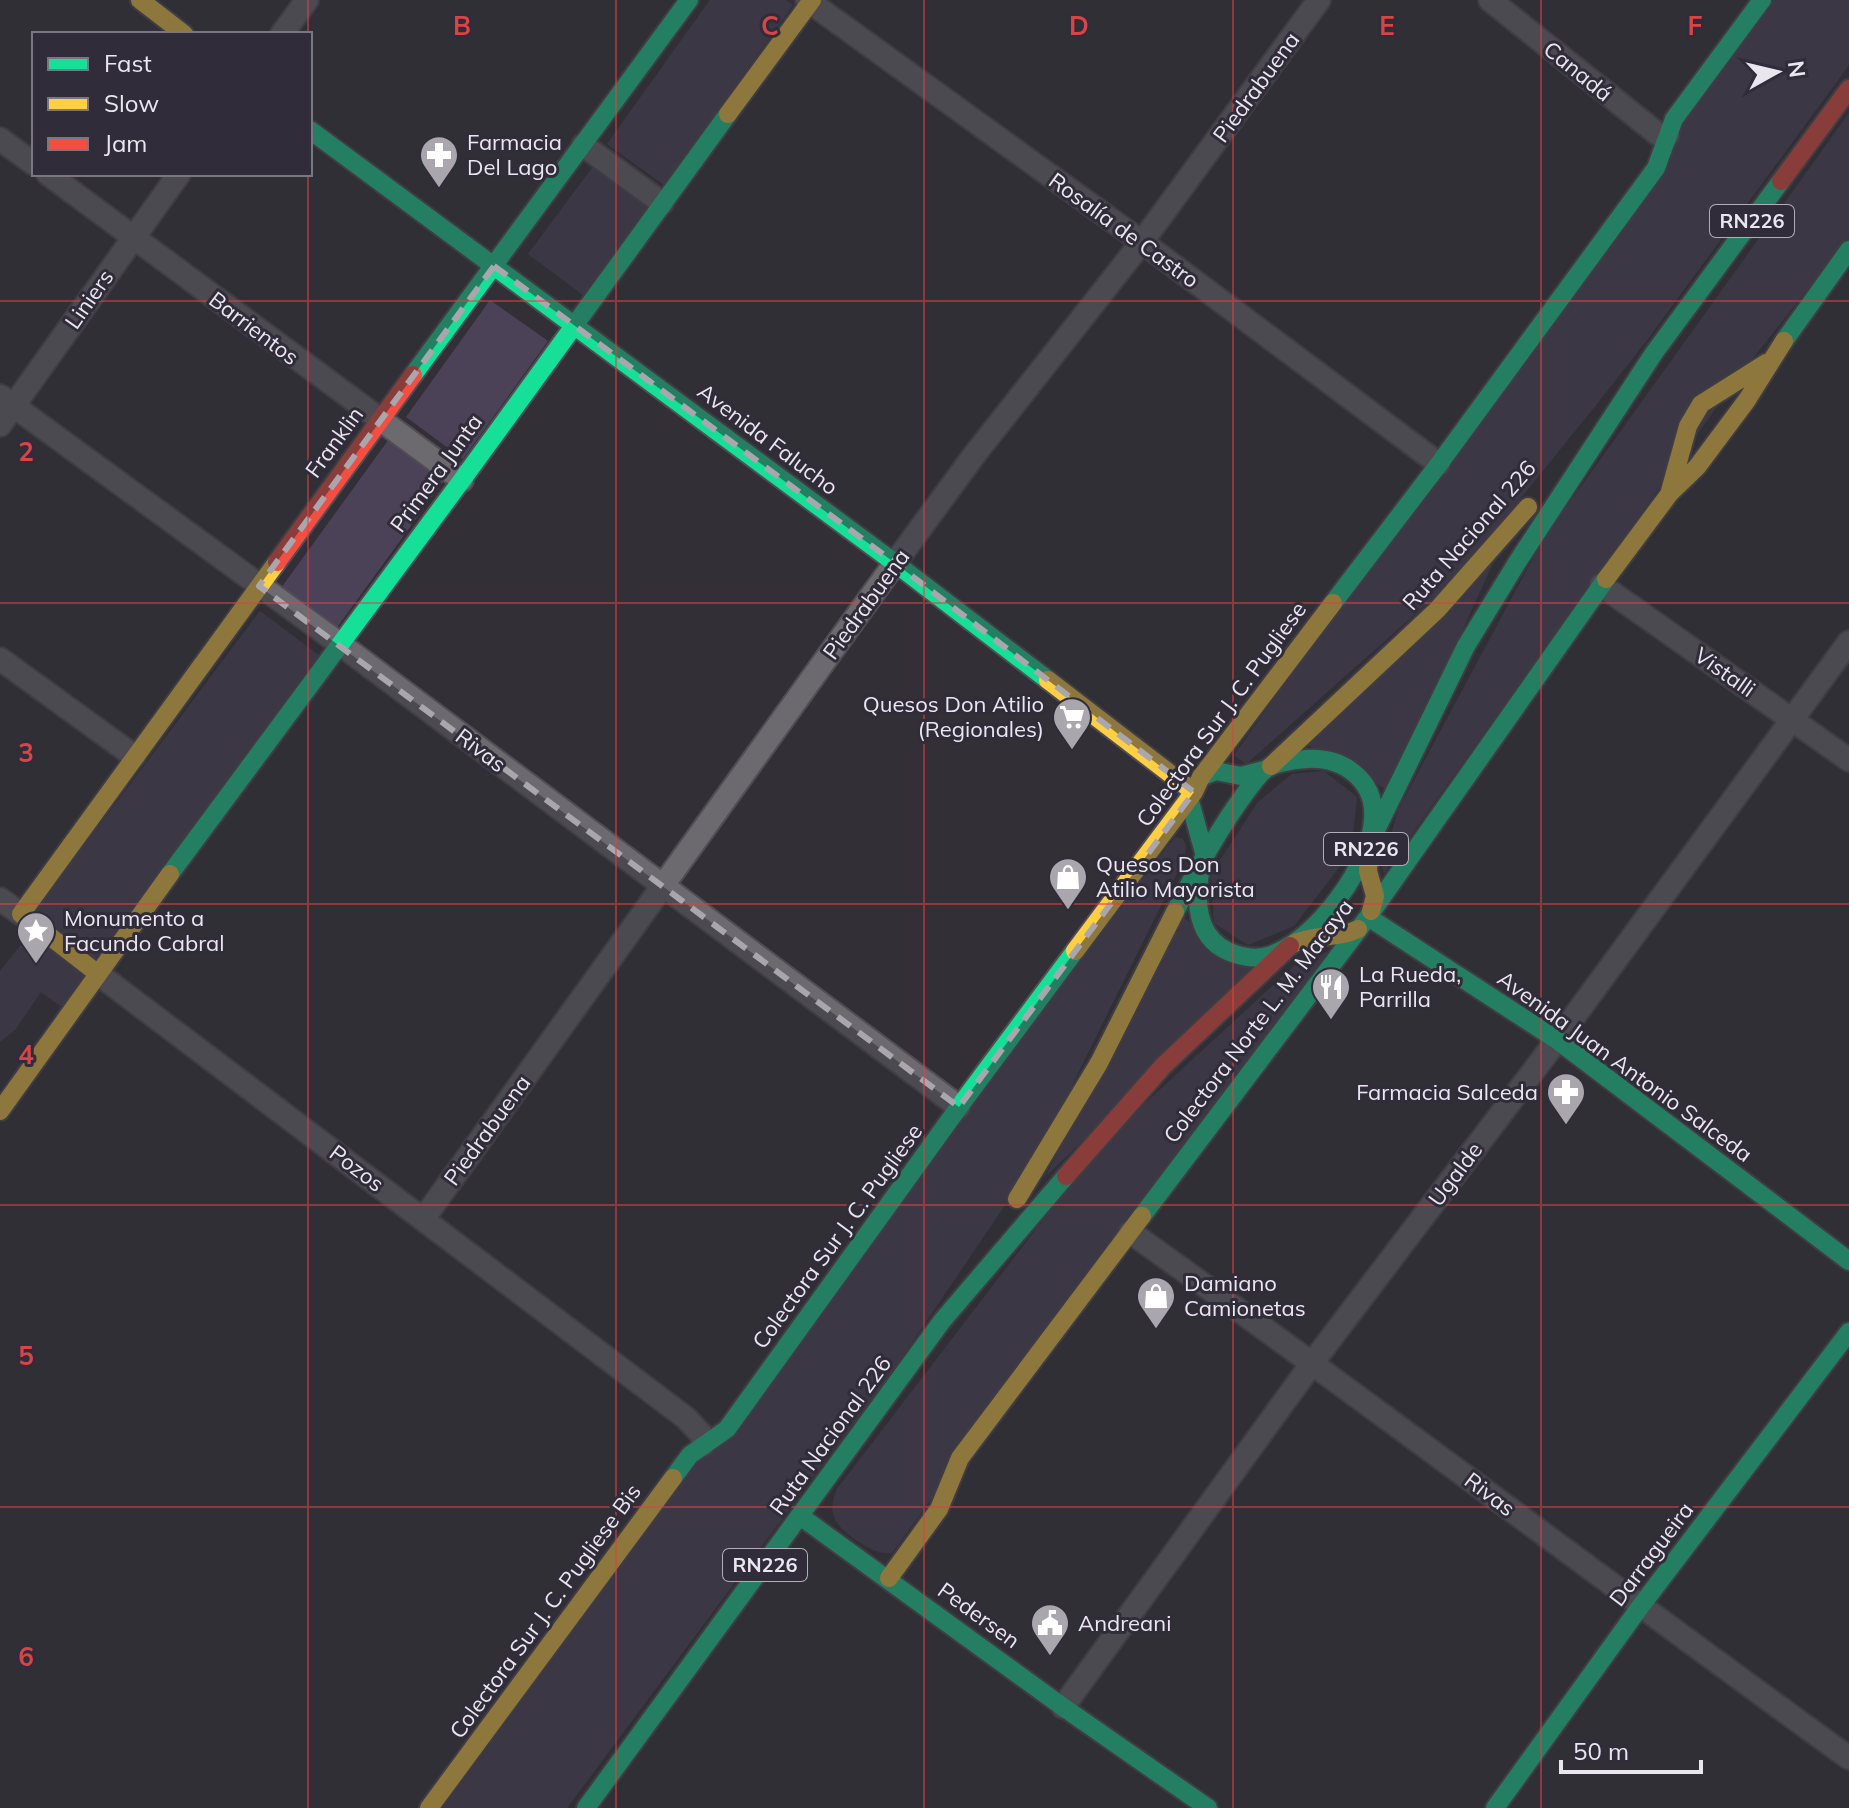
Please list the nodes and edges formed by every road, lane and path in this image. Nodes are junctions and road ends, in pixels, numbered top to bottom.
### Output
1 (140, 0) edge
2 (307, 0) edge
3 (689, 0) edge
4 (1319, 0) edge
5 (1490, 0) edge
6 (1762, 0) edge
7 (810, 1) edge
8 (181, 32) edge
9 (283, 32) edge
10 (1849, 89) edge
11 (312, 131) edge
12 (1668, 135) junction
13 (0, 139) edge
14 (583, 145) junction
15 (32, 163) edge
16 (51, 176) edge
17 (178, 176) edge
18 (662, 203) junction
19 (132, 237) junction
20 (1142, 242) junction
21 (1849, 250) edge
22 (494, 266) junction
23 (573, 324) junction
24 (1654, 353) junction
25 (1770, 360) junction
26 (7, 401) edge
27 (380, 421) junction
28 (0, 425) edge
29 (1439, 464) junction
30 (1556, 471) dead end
31 (462, 480) junction
32 (1670, 493) junction
33 (1537, 494) dead end
34 (895, 563) junction
35 (1601, 585) junction
36 (259, 586) junction
37 (1849, 642) edge
38 (340, 644) junction
39 (0, 659) edge
40 (1793, 719) junction
41 (134, 756) junction
42 (1849, 760) edge
43 (1268, 768) junction
44 (1195, 789) junction
45 (1371, 838) junction
46 (1204, 860) junction
47 (664, 887) junction
48 (0, 899) edge
49 (21, 914) junction
50 (1366, 919) junction
51 (1292, 944) junction
52 (97, 973) junction
53 (1557, 1040) junction
54 (959, 1107) junction
55 (0, 1111) edge
56 (424, 1218) junction
57 (1130, 1232) junction
58 (1849, 1261) edge
59 (942, 1321) junction
60 (1849, 1332) edge
61 (1313, 1362) junction
62 (703, 1445) junction
63 (800, 1516) junction
64 (889, 1578) junction
65 (1640, 1607) junction
66 (1063, 1707) junction
67 (1849, 1758) edge
68 (429, 1808) edge
69 (586, 1808) edge
70 (1208, 1808) edge
71 (1495, 1808) edge

1 - 8 main road
2 - 9 street
3 - 14 main road, Franklin
4 - 20 street, Piedrabuena
5 - 12 street, Canadá
6 - 12 main road, Colectora Sur J. C. Pugliese
7 - 18 main road, Primera Junta
7 - 20 street, Rosalía de Castro
10 - 24 main road, Ruta Nacional 226 / RN226
11 - 22 main road, Avenida Falucho
12 - 29 main road, Colectora Sur J. C. Pugliese
13 - 15 street
14 - 18 street
14 - 22 main road, Franklin
16 - 19 street, Barrientos
17 - 19 street, Liniers
18 - 23 main road, Primera Junta
19 - 26 street, Liniers
19 - 27 street, Barrientos
20 - 29 street, Rosalía de Castro
20 - 34 street, Piedrabuena
21 - 25 main road, Colectora Norte L. M. Macaya
22 - 23 main road, Avenida Falucho
22 - 27 main road, Franklin
23 - 31 main road, Primera Junta
23 - 34 main road, Avenida Falucho
24 - 30 main road, Ruta Nacional 226 / RN226
24 - 45 main road, Ruta Nacional 226 / RN226
25 - 32 main road, Colectora Norte L. M. Macaya
25 - 32 main road, Colectora Norte L. M. Macaya
26 - 28 street, Liniers
26 - 36 street, Rivas
27 - 31 street, Barrientos
27 - 36 main road, Franklin
29 - 44 main road, Colectora Sur J. C. Pugliese
31 - 38 main road, Primera Junta
32 - 35 main road, Colectora Norte L. M. Macaya
33 - 43 main road, Ruta Nacional 226 / RN226
34 - 44 main road, Avenida Falucho
34 - 47 street, Piedrabuena
35 - 40 street, Vistalli
35 - 50 main road, Colectora Norte L. M. Macaya
36 - 38 street, Rivas
36 - 41 main road, Franklin
37 - 40 street, Ugalde
38 - 47 street, Rivas
38 - 52 main road, Primera Junta
39 - 41 street
40 - 42 street, Vistalli
40 - 53 street, Ugalde
41 - 49 main road, Franklin
43 - 44 main road
43 - 45 main road, RN226
43 - 46 main road, Ruta Nacional 226 / RN226
44 - 46 main road
44 - 54 main road, Colectora Sur J. C. Pugliese
45 - 50 main road
45 - 51 main road, Ruta Nacional 226 / RN226
46 - 51 main road, Ruta Nacional 226 / RN226
46 - 59 main road, Ruta Nacional 226 / RN226
47 - 54 street, Rivas
47 - 56 street, Piedrabuena
48 - 49 street, Pozos
49 - 52 main road, Pozos
50 - 51 main road
50 - 53 main road, Avenida Juan Antonio Salceda
50 - 57 main road, Colectora Norte L. M. Macaya
51 - 59 main road, Ruta Nacional 226 / RN226
52 - 55 main road, Primera Junta
52 - 56 street, Pozos
53 - 58 main road, Avenida Juan Antonio Salceda
53 - 61 street, Ugalde
54 - 62 main road, Colectora Sur J. C. Pugliese
56 - 62 street, Pozos
57 - 61 street, Rivas
57 - 64 main road, Colectora Norte L. M. Macaya
59 - 63 main road, Ruta Nacional 226 / RN226
60 - 65 main road, Darragueira
61 - 65 street, Rivas
61 - 66 street, Ugalde
62 - 68 main road, Colectora Sur J. C. Pugliese Bis
63 - 64 main road, Pedersen
63 - 69 main road, Ruta Nacional 226 / RN226
64 - 66 main road, Pedersen
65 - 67 street, Rivas
65 - 71 main road, Darragueira
66 - 70 main road, Pedersen

